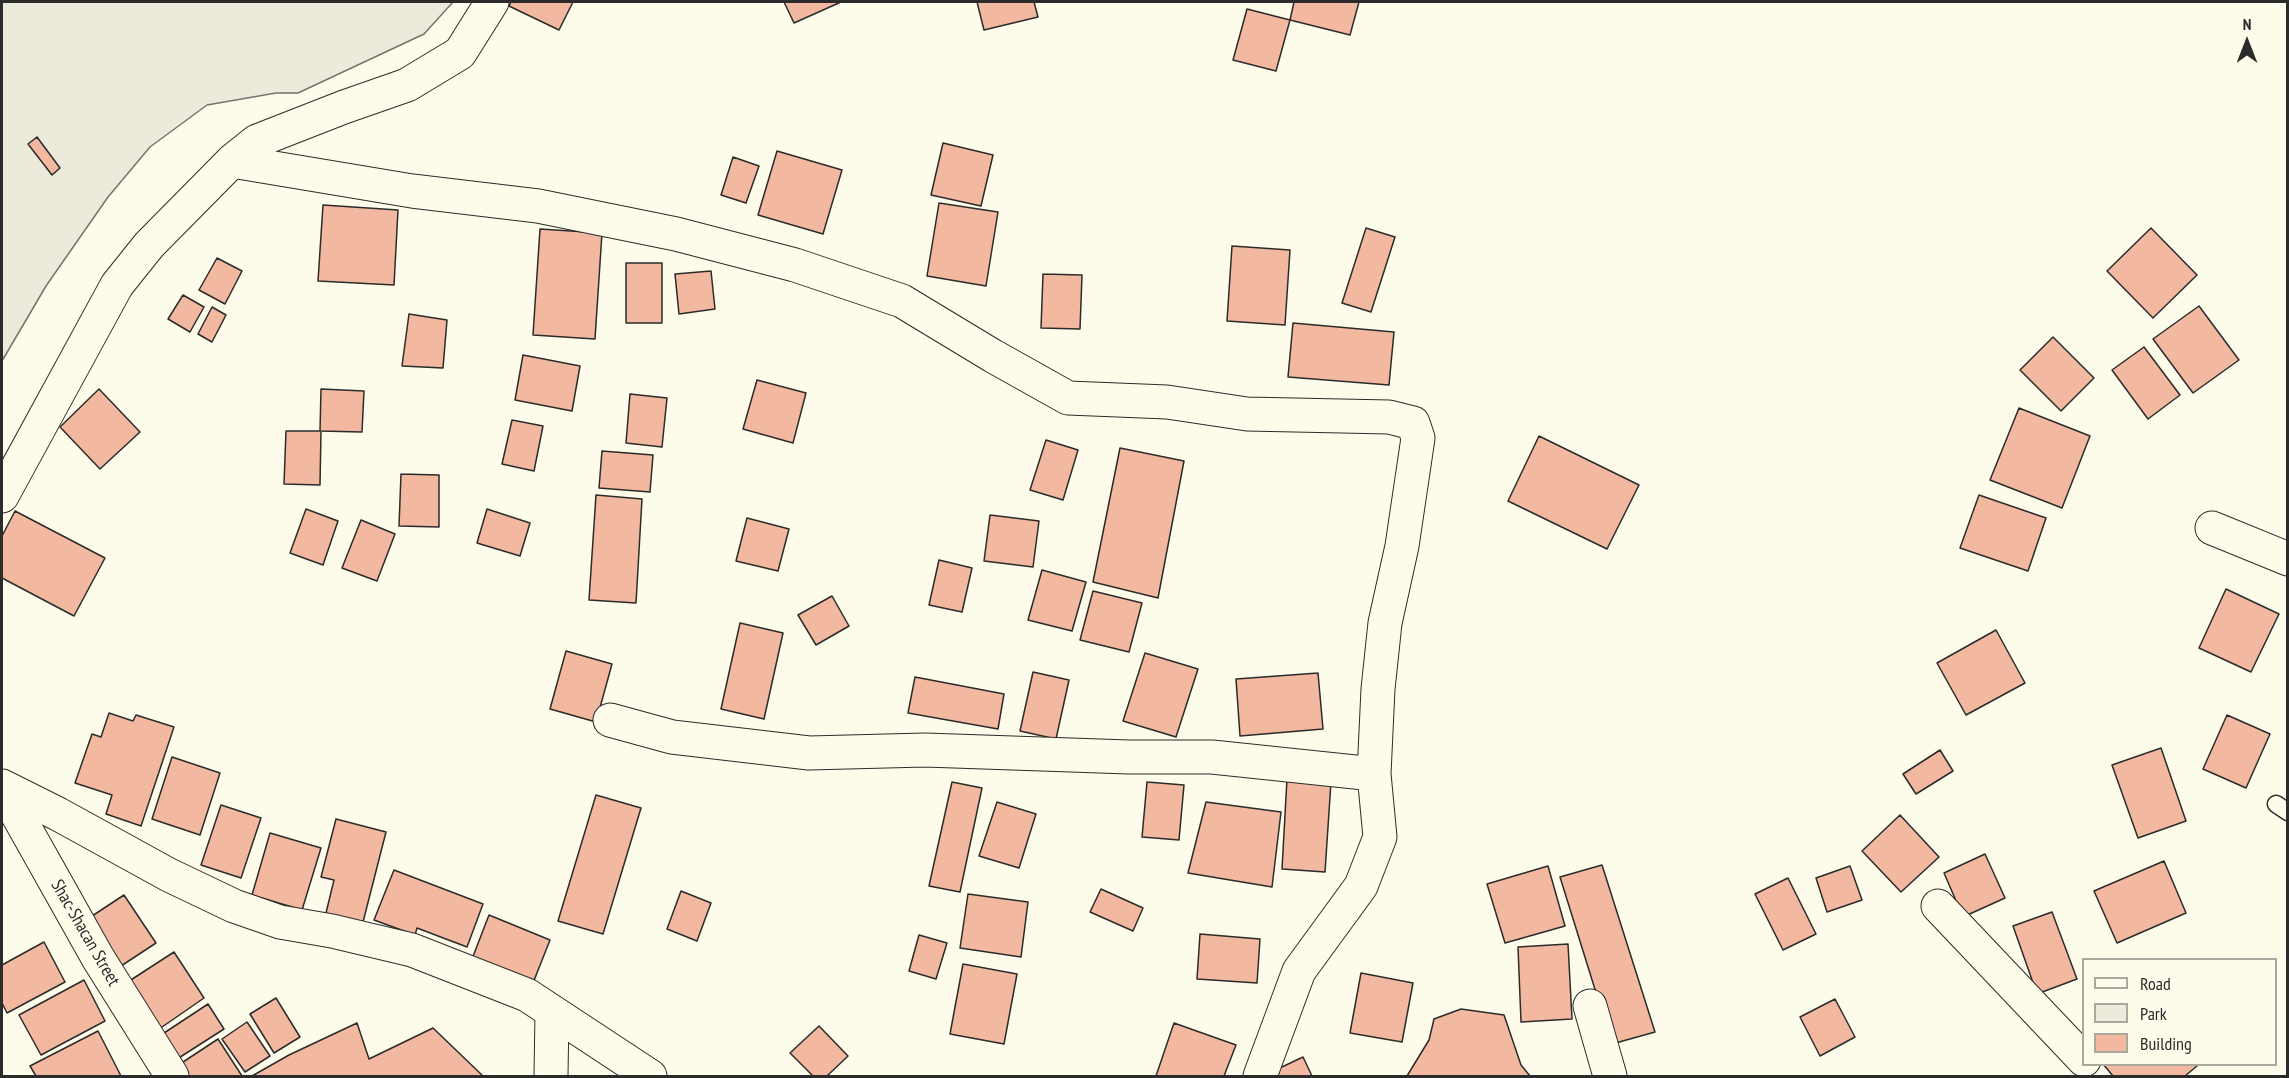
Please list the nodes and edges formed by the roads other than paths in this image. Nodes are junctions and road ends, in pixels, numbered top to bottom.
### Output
1 (492, 2) edge
2 (232, 161) junction
3 (2, 496) edge
4 (2212, 528) dead end
5 (2288, 559) edge
6 (610, 720) dead end
7 (1374, 774) junction
8 (2, 787) edge
9 (1938, 906) dead end
10 (1590, 1006) dead end
11 (560, 1017) junction
12 (2082, 1058) edge
13 (166, 1074) edge
14 (551, 1077) edge
15 (567, 1077) edge
16 (650, 1077) edge
17 (1260, 1077) edge
18 (1610, 1077) edge

1 - 2 street
2 - 3 street
2 - 7 street
4 - 5 street
6 - 7 street
7 - 17 street
8 - 11 street
8 - 13 street, Shac-Shacan Street
9 - 12 street
10 - 18 street
11 - 14 street
11 - 15 street
11 - 16 street

